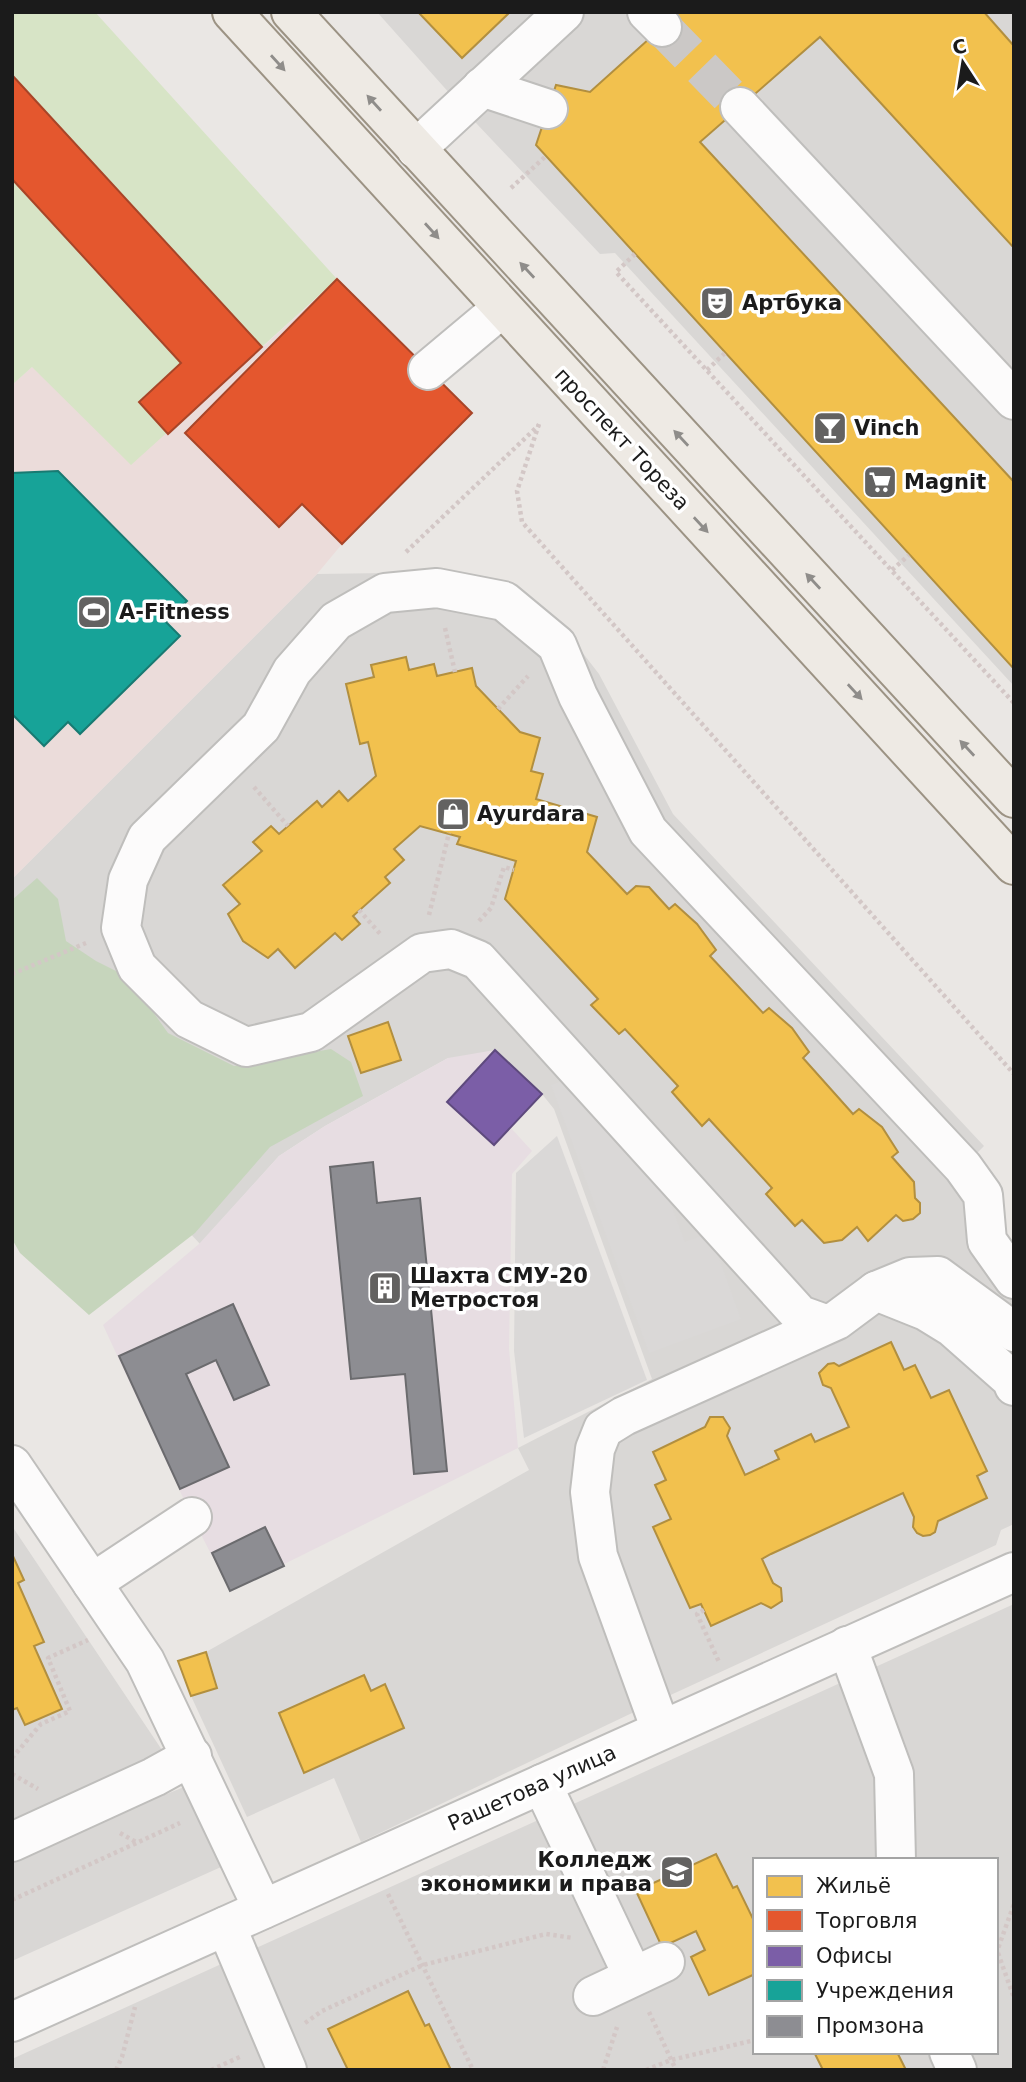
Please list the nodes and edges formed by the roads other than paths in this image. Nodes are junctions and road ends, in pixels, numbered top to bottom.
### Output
1 (232, 12) edge
2 (291, 12) edge
3 (564, 12) edge
4 (482, 87) junction
5 (740, 107) tunnel mouth
6 (548, 109) dead end
7 (416, 149) junction
8 (502, 308) junction
9 (428, 370) dead end
10 (1014, 400) edge
11 (1014, 798) edge
12 (1014, 865) edge
13 (1014, 1279) edge
14 (876, 1291) junction
15 (825, 1324) junction
16 (1014, 1332) edge
17 (1014, 1386) edge
18 (12, 1465) edge
19 (192, 1517) dead end
20 (1014, 1572) edge
21 (92, 1583) junction
22 (847, 1646) junction
23 (661, 1730) junction
24 (192, 1756) junction
25 (542, 1784) junction
26 (12, 1842) edge
27 (896, 1858) edge
28 (263, 1909) junction
29 (226, 1926) junction
30 (593, 1996) dead end
31 (12, 2022) edge
32 (950, 2054) edge
33 (281, 2056) edge
34 (957, 2070) edge

1 -> 8 main road, проспект Тореза
7 -> 2 main road, проспект Тореза
3 - 4 street
4 - 6 street
4 - 7 street
5 - 10 street
11 -> 7 main road, проспект Тореза
8 - 9 street
8 -> 12 main road, проспект Тореза
13 - 15 street
14 - 15 street
14 - 16 street
14 - 17 street
15 - 23 street
18 - 21 street
19 - 21 street
20 - 22 street, Рашетова улица
21 - 24 street
22 - 23 street, Рашетова улица
22 - 27 street
23 - 25 street, Рашетова улица
24 - 26 street
24 - 28 street
25 - 28 street, Рашетова улица
25 - 30 street
28 - 29 street, Рашетова улица
29 - 31 street, Рашетова улица
29 - 33 street
32 - 34 street

